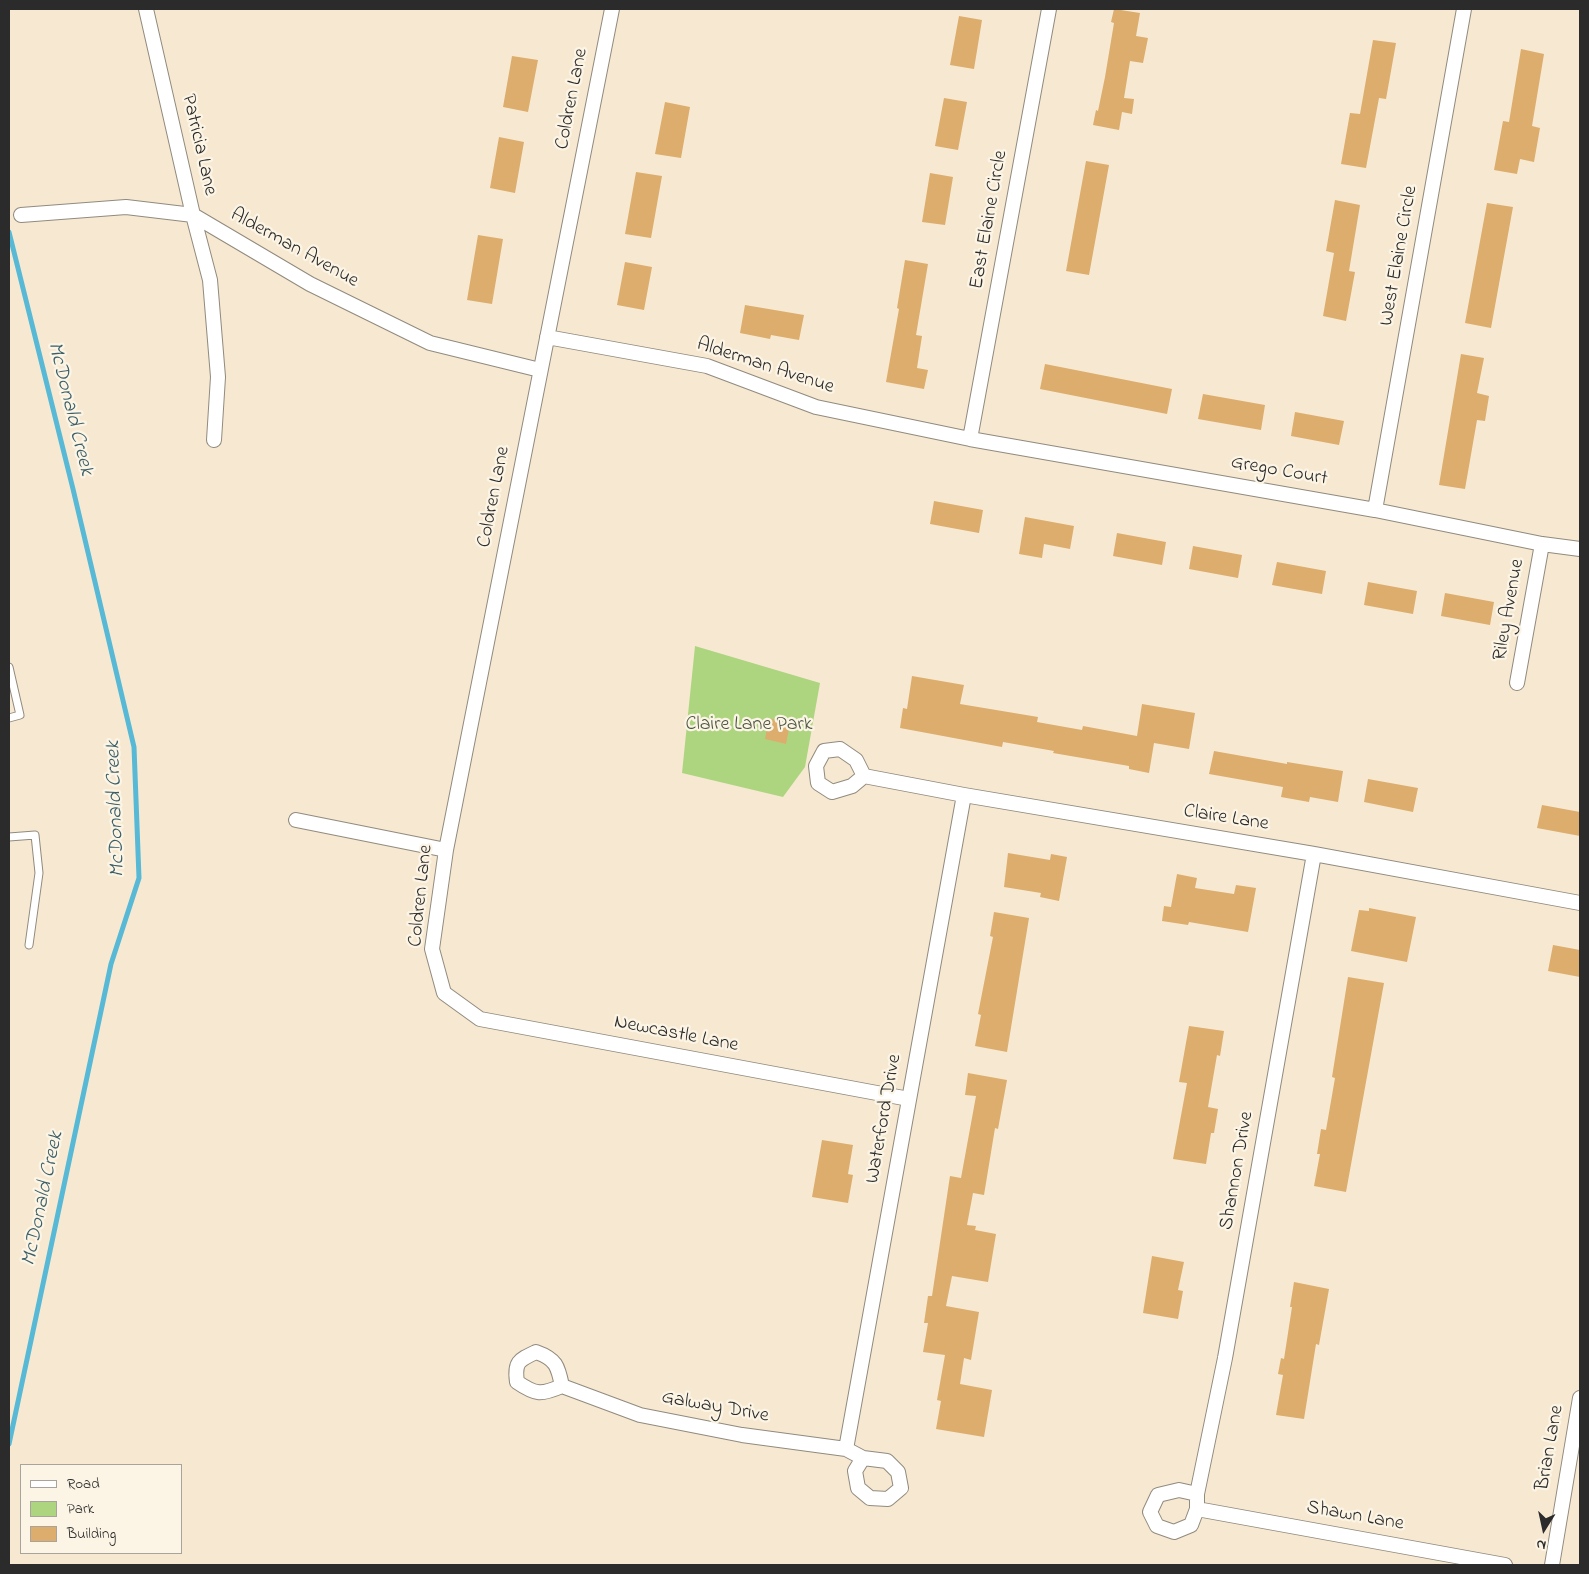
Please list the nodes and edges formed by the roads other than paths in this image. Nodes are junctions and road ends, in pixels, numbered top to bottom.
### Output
1 (146, 9) edge
2 (612, 9) edge
3 (1049, 9) edge
4 (1464, 9) edge
5 (21, 215) dead end
6 (193, 215) junction
7 (547, 337) junction
8 (540, 370) junction
9 (970, 439) junction
10 (214, 440) dead end
11 (1375, 510) junction
12 (1542, 544) junction
13 (1580, 549) edge
14 (9, 667) edge
15 (1517, 683) dead end
16 (9, 718) edge
17 (864, 776) dead end
18 (964, 795) junction
19 (296, 820) dead end
20 (9, 837) edge
21 (446, 850) junction
22 (1314, 854) junction
23 (1580, 903) edge
24 (29, 945) dead end
25 (444, 993) joint
26 (909, 1099) junction
27 (562, 1386) dead end
28 (1580, 1398) edge
29 (846, 1449) junction
30 (863, 1458) dead end
31 (1197, 1494) junction
32 (1197, 1509) junction
33 (1505, 1565) edge
34 (1552, 1565) edge

1 - 6 street, Patricia Lane
2 - 7 street, Coldren Lane
3 - 9 street, East Elaine Circle
4 - 11 street, West Elaine Circle
5 - 6 street, Alderman Avenue
6 - 8 street, Alderman Avenue
6 - 10 street, Patricia Lane
7 - 8 street, Coldren Lane
7 - 9 street, Alderman Avenue
8 - 21 street, Coldren Lane
9 - 11 street, Grego Court
11 - 12 street, Grego Court
12 - 13 street, Grego Court
12 - 15 street, Riley Avenue
14 - 16 lane
17 - 18 street, Claire Lane
18 - 22 street, Claire Lane
18 - 26 street, Waterford Drive
19 - 21 street
20 - 24 lane
21 - 25 street, Coldren Lane
22 - 23 street, Claire Lane
22 - 31 street, Shannon Drive
25 - 26 street, Newcastle Lane
26 - 29 street, Waterford Drive
27 - 29 street, Galway Drive
28 - 34 street, Brian Lane
29 - 30 street, Galway Drive
31 - 32 street
31 - 32 street
32 - 33 street, Shawn Lane

